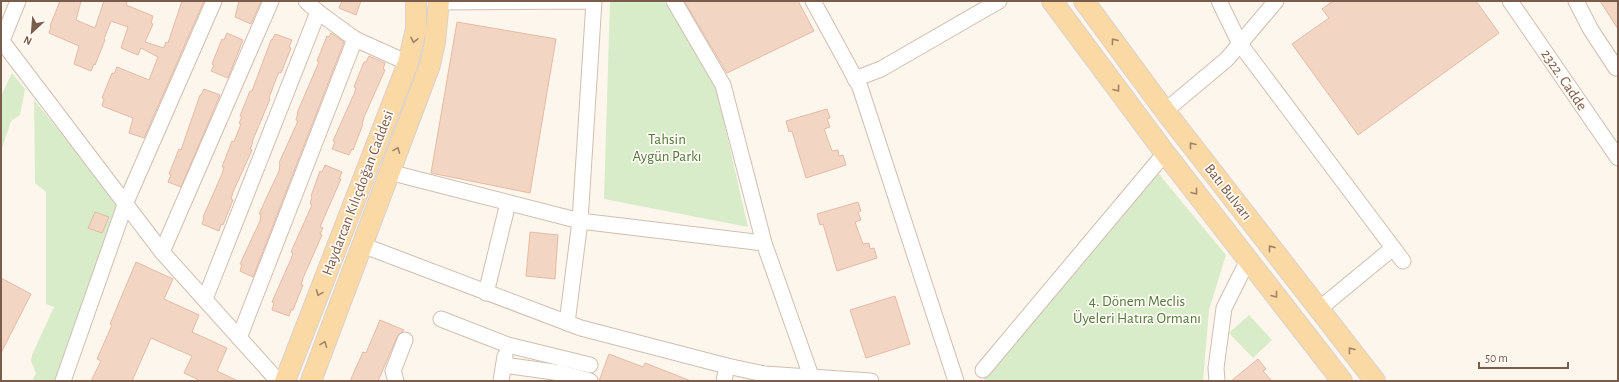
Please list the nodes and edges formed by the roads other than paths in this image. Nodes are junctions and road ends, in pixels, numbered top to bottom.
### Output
1 (18, 1) edge
2 (214, 1) edge
3 (271, 1) edge
4 (306, 1) edge
5 (416, 1) edge
6 (674, 1) edge
7 (813, 1) edge
8 (999, 1) edge
9 (1052, 1) edge
10 (1084, 1) edge
11 (1219, 1) edge
12 (1276, 1) edge
13 (1510, 1) edge
14 (1576, 1) edge
15 (439, 2) edge
16 (318, 12) junction
17 (355, 39) junction
18 (1, 42) edge
19 (1240, 44) junction
20 (408, 62) junction
21 (1618, 66) edge
22 (855, 80) junction
23 (1166, 111) junction
24 (1165, 153) junction
25 (1618, 158) edge
26 (389, 172) junction
27 (126, 202) junction
28 (508, 203) junction
29 (580, 221) junction
30 (764, 244) junction
31 (362, 245) junction
32 (1393, 248) junction
33 (162, 252) junction
34 (1248, 260) junction
35 (1403, 261) dead end
36 (486, 292) junction
37 (205, 299) junction
38 (1318, 309) junction
39 (441, 319) dead end
40 (568, 323) junction
41 (240, 338) junction
42 (405, 340) dead end
43 (508, 345) junction
44 (504, 365) junction
45 (590, 365) dead end
46 (727, 366) junction
47 (983, 370) dead end
48 (562, 371) edge
49 (808, 378) edge
50 (63, 381) edge
51 (278, 381) edge
52 (285, 381) edge
53 (311, 381) edge
54 (396, 381) edge
55 (500, 381) edge
56 (590, 381) edge
57 (724, 381) edge
58 (870, 381) edge
59 (956, 381) edge
60 (1217, 381) edge
61 (1342, 381) edge
62 (1375, 381) edge

1 - 18 street
2 - 27 street
3 - 33 street
4 - 16 street
5 -> 20 main road, Haydarcan Kılıçdoğan Caddesi
6 - 30 street
7 - 22 street
8 - 22 street
9 -> 24 main road, Batı Bulvarı
23 -> 10 main road, Batı Bulvarı
11 - 19 street
12 - 19 street
13 - 25 street, 2322. Cadde
14 - 21 street
26 -> 15 main road, Haydarcan Kılıçdoğan Caddesi
15 - 29 street
16 - 17 street
16 - 37 street
17 - 20 street
17 - 41 street
18 - 27 street
19 - 23 street
19 - 32 street
20 -> 52 main road, Haydarcan Kılıçdoğan Caddesi
22 - 59 street
38 -> 23 main road, Batı Bulvarı
24 -> 34 main road, Batı Bulvarı
24 - 47 street
26 - 28 street
26 - 31 main road, Haydarcan Kılıçdoğan Caddesi
27 - 33 street
27 - 50 street
28 - 29 street
28 - 36 street
29 - 30 street
29 - 40 street
30 - 49 street
31 - 36 street
53 -> 31 main road, Haydarcan Kılıçdoğan Caddesi
32 - 35 street
32 - 38 street
33 - 37 street
34 - 60 street
34 -> 61 main road, Batı Bulvarı
36 - 40 street
37 - 41 street
62 -> 38 main road, Batı Bulvarı
39 - 43 street
40 - 46 street
41 - 51 street
42 - 54 street
43 - 44 street
43 - 48 street
44 - 48 street
44 - 55 street
45 - 48 street
46 - 49 street
46 - 57 street
48 - 56 street
49 - 58 street

